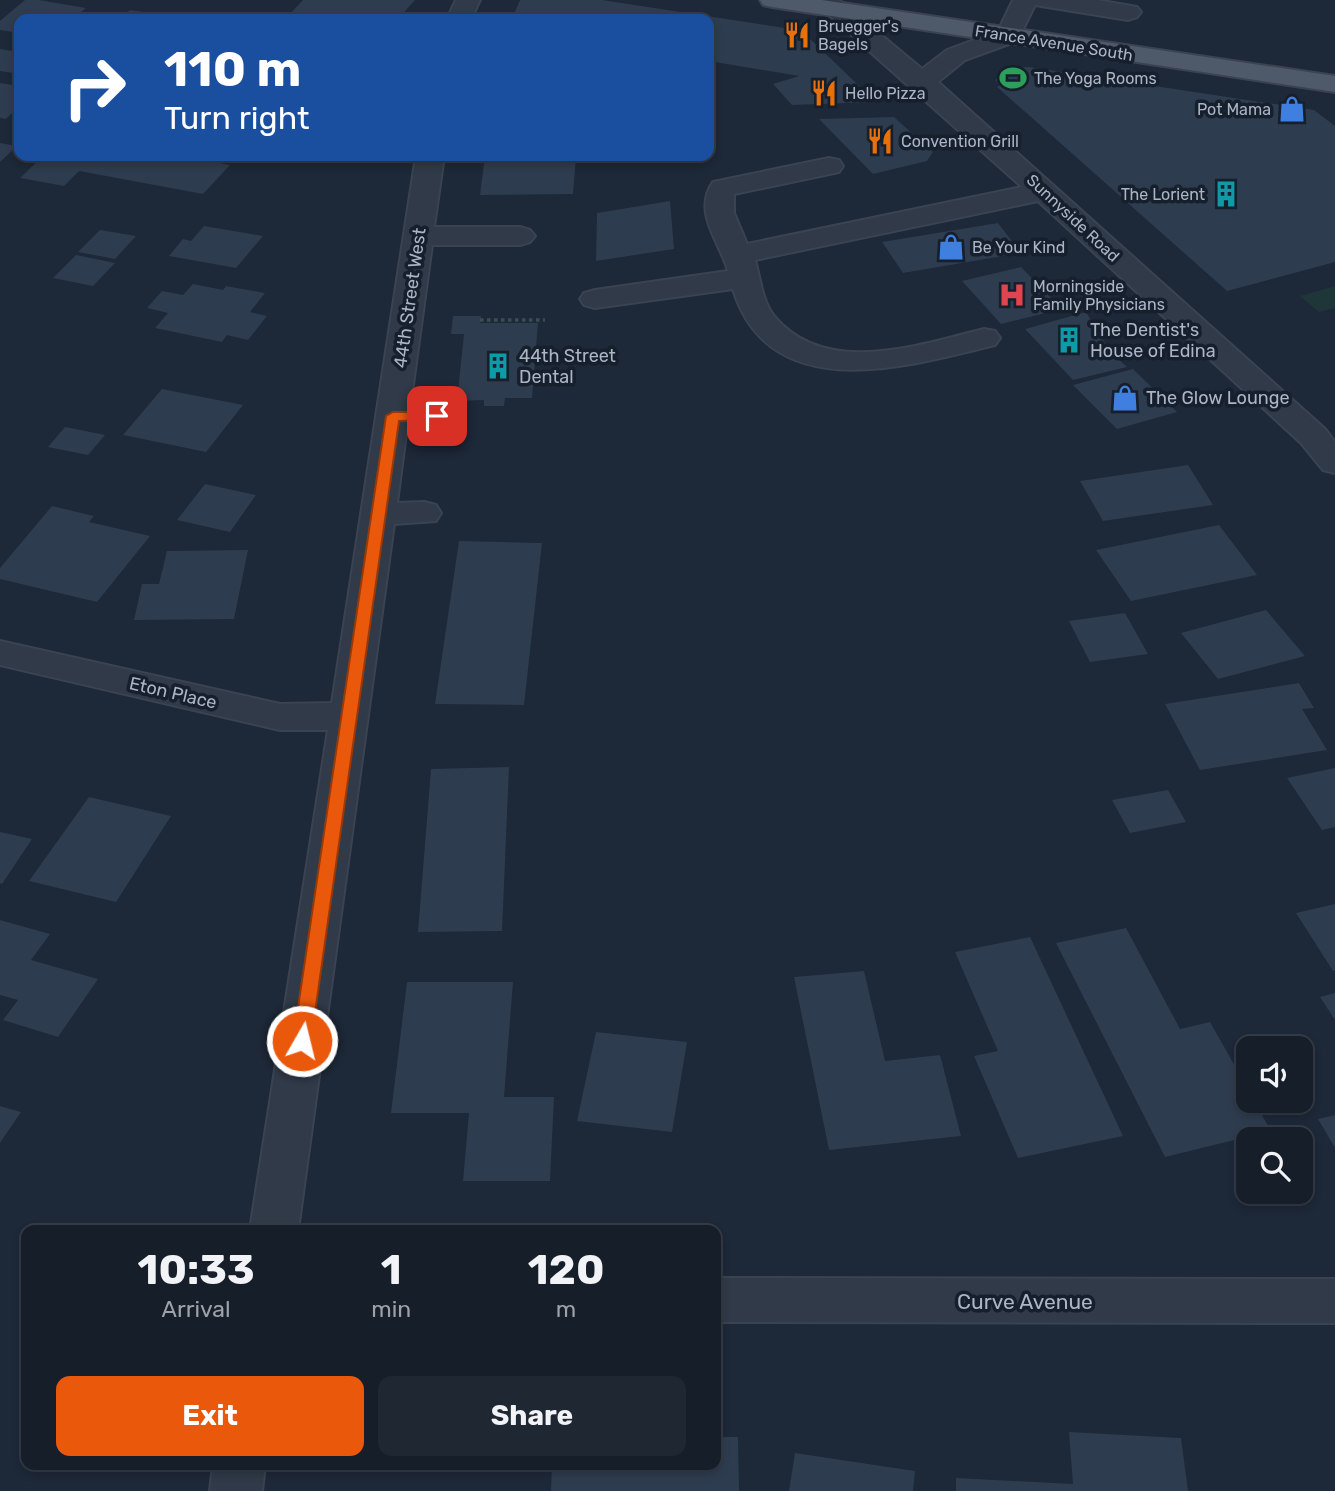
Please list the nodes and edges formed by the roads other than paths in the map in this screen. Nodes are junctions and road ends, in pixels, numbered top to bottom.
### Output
1 (772, 0) edge
2 (1025, 0) edge
3 (1044, 0) edge
4 (829, 5) edge
5 (1130, 6) edge
6 (1008, 36) junction
7 (1114, 52) junction
8 (921, 82) junction
9 (1335, 85) edge
10 (429, 161) edge
11 (829, 166) dead end
12 (1044, 191) junction
13 (418, 236) junction
14 (520, 236) dead end
15 (742, 267) junction
16 (595, 299) dead end
17 (984, 338) dead end
18 (393, 416) junction
19 (437, 416) dead end
20 (1335, 463) edge
21 (424, 513) dead end
22 (378, 514) junction
23 (0, 653) edge
24 (349, 716) junction
25 (275, 1225) edge
26 (721, 1300) edge
27 (1335, 1301) edge
28 (238, 1470) edge
29 (236, 1491) edge

1 - 4 main road, France Avenue South
2 - 6 street
3 - 5 street
4 - 6 main road, France Avenue South
4 - 8 street, Sunnyside Road
5 - 7 street
6 - 7 main road, France Avenue South
6 - 8 street
7 - 9 main road, France Avenue South
8 - 12 street, Sunnyside Road
10 - 13 street, 44th Street West
11 - 15 street
12 - 15 street
12 - 20 street, Sunnyside Road
13 - 14 street
13 - 18 street, 44th Street West
15 - 16 street
15 - 17 street
18 - 19 street
18 - 22 street, 44th Street West
21 - 22 street
22 - 24 street, 44th Street West
23 - 24 street, Eton Place
24 - 25 street, 44th Street West
26 - 27 street, Curve Avenue
28 - 29 street

